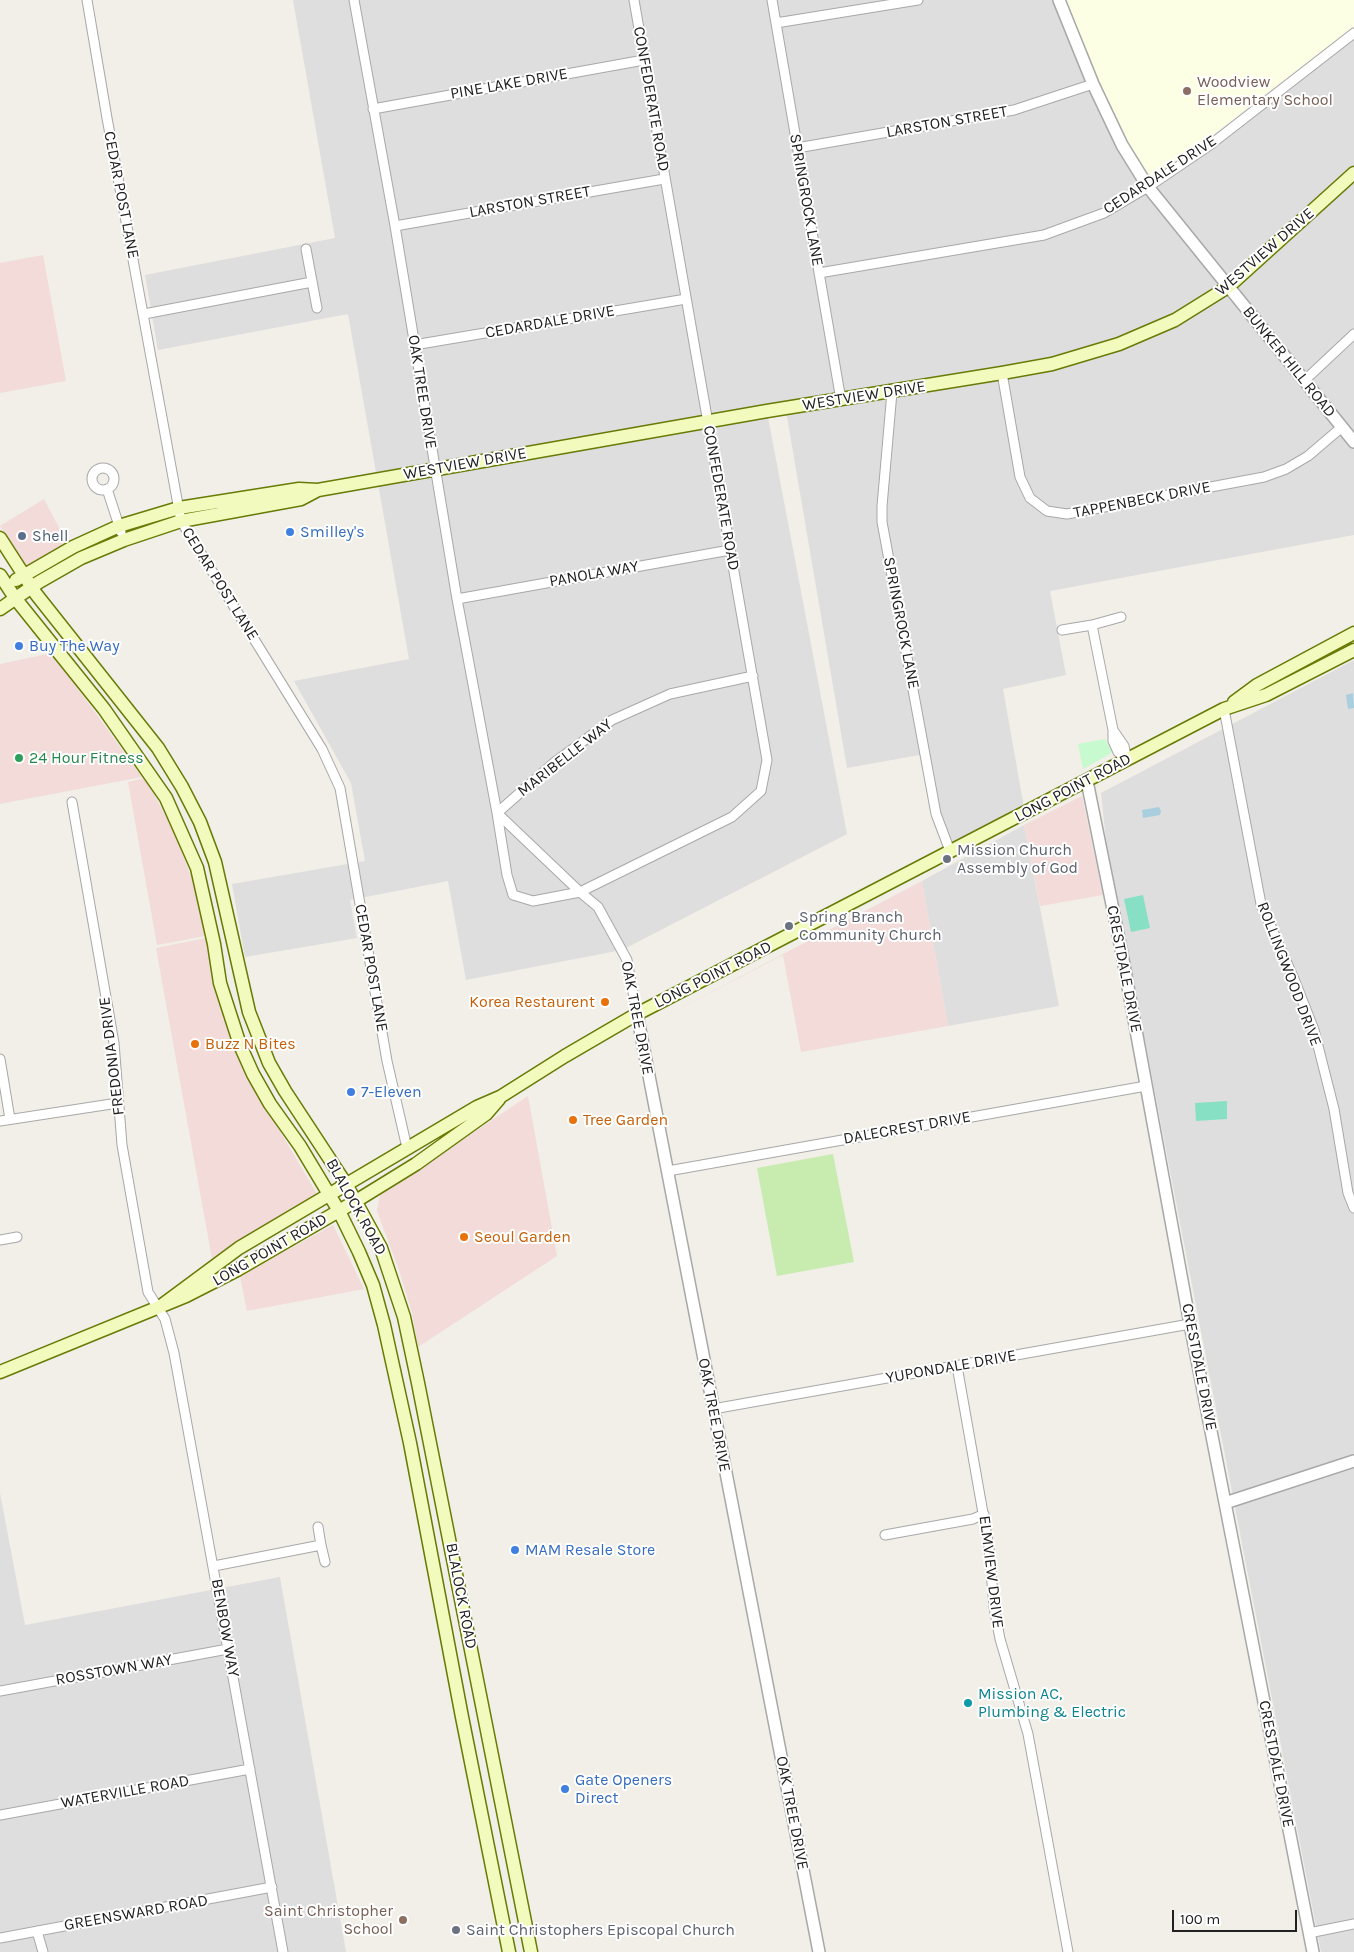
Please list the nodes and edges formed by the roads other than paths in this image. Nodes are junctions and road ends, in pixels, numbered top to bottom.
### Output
1 (87, 0) edge
2 (354, 0) edge
3 (634, 0) edge
4 (772, 0) edge
5 (918, 0) edge
6 (1059, 0) edge
7 (776, 24) junction
8 (1354, 34) edge
9 (644, 60) junction
10 (1093, 84) junction
11 (374, 109) junction
12 (797, 148) junction
13 (1354, 173) edge
14 (664, 179) junction
15 (1148, 186) junction
16 (395, 226) junction
17 (306, 249) dead end
18 (819, 273) junction
19 (312, 282) junction
20 (1228, 288) junction
21 (686, 299) junction
22 (316, 308) dead end
23 (144, 314) junction
24 (1354, 334) edge
25 (414, 346) junction
26 (1002, 373) junction
27 (1304, 380) junction
28 (892, 392) junction
29 (841, 400) junction
30 (708, 422) junction
31 (1342, 427) junction
32 (1354, 442) edge
33 (435, 469) junction
34 (106, 489) dead end
35 (180, 515) junction
36 (119, 526) junction
37 (0, 538) edge
38 (124, 540) junction
39 (730, 550) junction
40 (23, 576) junction
41 (2, 583) edge
42 (31, 588) junction
43 (15, 598) junction
44 (457, 599) junction
45 (0, 609) edge
46 (1122, 617) dead end
47 (1092, 625) junction
48 (1062, 630) dead end
49 (1354, 633) edge
50 (1354, 650) edge
51 (752, 676) junction
52 (121, 701) junction
53 (104, 709) junction
54 (1224, 709) junction
55 (1127, 760) junction
56 (1087, 781) junction
57 (182, 788) junction
58 (166, 798) junction
59 (72, 802) dead end
60 (497, 813) junction
61 (950, 852) junction
62 (580, 892) junction
63 (233, 941) junction
64 (214, 944) junction
65 (637, 1014) junction
66 (0, 1059) edge
67 (270, 1063) junction
68 (253, 1074) junction
69 (1146, 1086) junction
70 (500, 1097) junction
71 (118, 1103) junction
72 (10, 1119) junction
73 (0, 1121) edge
74 (407, 1148) junction
75 (668, 1171) junction
76 (346, 1184) junction
77 (329, 1194) junction
78 (356, 1201) junction
79 (1354, 1208) edge
80 (339, 1211) junction
81 (17, 1237) dead end
82 (0, 1240) edge
83 (158, 1308) junction
84 (1190, 1324) junction
85 (408, 1336) junction
86 (388, 1340) junction
87 (957, 1366) junction
88 (0, 1372) edge
89 (713, 1409) junction
90 (430, 1439) junction
91 (410, 1443) junction
92 (1354, 1461) edge
93 (1225, 1502) junction
94 (984, 1514) junction
95 (318, 1527) dead end
96 (885, 1535) dead end
97 (321, 1546) junction
98 (451, 1546) junction
99 (431, 1554) junction
100 (325, 1562) dead end
101 (214, 1566) junction
102 (228, 1649) junction
103 (476, 1676) junction
104 (455, 1681) junction
105 (0, 1691) edge
106 (250, 1769) junction
107 (0, 1814) edge
108 (505, 1821) junction
109 (484, 1825) junction
110 (272, 1888) junction
111 (1354, 1924) edge
112 (36, 1931) junction
113 (1310, 1933) junction
114 (0, 1938) edge
115 (44, 1952) edge
116 (283, 1952) edge
117 (509, 1952) edge
118 (531, 1952) edge
119 (818, 1952) edge
120 (1068, 1952) edge
121 (1313, 1952) edge

1 - 23 street, CEDAR POST LANE
2 - 11 street, OAK TREE DRIVE
3 - 9 street, CONFEDERATE ROAD
4 - 7 street, SPRINGROCK LANE
5 - 7 street
6 - 10 street, BUNKER HILL ROAD
7 - 12 street, SPRINGROCK LANE
8 - 15 street, CEDARDALE DRIVE
9 - 11 street, PINE LAKE DRIVE
9 - 14 street, CONFEDERATE ROAD
10 - 12 street, LARSTON STREET
10 - 15 street, BUNKER HILL ROAD
11 - 16 street, OAK TREE DRIVE
12 - 18 street, SPRINGROCK LANE
13 - 20 main road, WESTVIEW DRIVE
14 - 16 street, LARSTON STREET
14 - 21 street, CONFEDERATE ROAD
15 - 18 street, CEDARDALE DRIVE
15 - 20 street, BUNKER HILL ROAD
16 - 25 street, OAK TREE DRIVE
17 - 19 street
18 - 29 street, SPRINGROCK LANE
19 - 22 street
19 - 23 street
20 - 26 main road, WESTVIEW DRIVE
20 - 27 street, BUNKER HILL ROAD
21 - 25 street, CEDARDALE DRIVE
21 - 30 street, CONFEDERATE ROAD
23 - 35 street, CEDAR POST LANE
24 - 27 street
25 - 33 street, OAK TREE DRIVE
26 - 28 main road, WESTVIEW DRIVE
26 - 31 street, TAPPENBECK DRIVE
27 - 31 street, BUNKER HILL ROAD
28 - 29 main road, WESTVIEW DRIVE
28 - 61 street, SPRINGROCK LANE
29 - 30 main road, WESTVIEW DRIVE
30 - 33 main road, WESTVIEW DRIVE
30 - 39 street, CONFEDERATE ROAD
31 - 32 street, BUNKER HILL ROAD
33 - 35 main road, WESTVIEW DRIVE
33 - 44 street, OAK TREE DRIVE
34 - 36 street
35 - 36 main road, WESTVIEW DRIVE
35 - 38 main road, WESTVIEW DRIVE
35 - 74 street, CEDAR POST LANE
36 - 38 street
36 - 40 main road, WESTVIEW DRIVE
37 - 40 main road, BLALOCK ROAD
38 - 42 main road, WESTVIEW DRIVE
39 - 44 street, PANOLA WAY
39 - 51 street, CONFEDERATE ROAD
40 - 41 main road, WESTVIEW DRIVE
40 - 42 main road, BLALOCK ROAD
41 - 43 main road, BLALOCK ROAD
42 - 43 main road, WESTVIEW DRIVE
42 - 52 main road, BLALOCK ROAD
43 - 45 main road, WESTVIEW DRIVE
43 - 53 main road, BLALOCK ROAD
44 - 60 street, OAK TREE DRIVE
46 - 47 street
47 - 48 street
47 - 55 street
49 - 54 main road, LONG POINT ROAD
50 - 54 main road, LONG POINT ROAD
51 - 60 street, MARIBELLE WAY
51 - 62 street, CONFEDERATE ROAD
52 - 53 main road
52 - 57 main road, BLALOCK ROAD
53 - 58 main road, BLALOCK ROAD
54 - 55 main road, LONG POINT ROAD
54 - 79 street, ROLLINGWOOD DRIVE
55 - 56 main road, LONG POINT ROAD
56 - 61 main road, LONG POINT ROAD
56 - 69 street, CRESTDALE DRIVE
57 - 58 main road
57 - 63 main road, BLALOCK ROAD
58 - 64 main road, BLALOCK ROAD
59 - 71 street, FREDONIA DRIVE
60 - 62 street, OAK TREE DRIVE
60 - 62 street, OAK TREE DRIVE
61 - 65 main road, LONG POINT ROAD
62 - 65 street, OAK TREE DRIVE
63 - 64 main road
63 - 67 main road, BLALOCK ROAD
64 - 68 main road, BLALOCK ROAD
65 - 70 main road, LONG POINT ROAD
65 - 75 street, OAK TREE DRIVE
66 - 72 street
67 - 68 main road
67 - 76 main road, BLALOCK ROAD
68 - 77 main road, BLALOCK ROAD
69 - 75 street, DALECREST DRIVE
69 - 84 street, CRESTDALE DRIVE
70 - 74 main road, LONG POINT ROAD
70 - 78 main road, LONG POINT ROAD
71 - 72 street
71 - 83 street, FREDONIA DRIVE
72 - 73 street
74 - 76 main road, LONG POINT ROAD
75 - 89 street, OAK TREE DRIVE
76 - 77 main road, LONG POINT ROAD
76 - 78 main road, BLALOCK ROAD
77 - 80 main road, BLALOCK ROAD
77 - 83 main road, LONG POINT ROAD
78 - 80 main road, LONG POINT ROAD
78 - 85 main road, BLALOCK ROAD
80 - 83 main road, LONG POINT ROAD
80 - 86 main road, BLALOCK ROAD
81 - 82 street
83 - 88 main road, LONG POINT ROAD
83 - 101 street, BENBOW WAY
84 - 87 street, YUPONDALE DRIVE
84 - 93 street, CRESTDALE DRIVE
85 - 86 main road
85 - 90 main road, BLALOCK ROAD
86 - 91 main road, BLALOCK ROAD
87 - 89 street, YUPONDALE DRIVE
87 - 94 street, ELMVIEW DRIVE
89 - 119 street, OAK TREE DRIVE
90 - 91 main road
90 - 98 main road, BLALOCK ROAD
91 - 99 main road, BLALOCK ROAD
92 - 93 street
93 - 113 street, CRESTDALE DRIVE
94 - 96 street
94 - 120 street, ELMVIEW DRIVE
95 - 97 street
97 - 100 street
97 - 101 street
98 - 99 main road
98 - 103 main road, BLALOCK ROAD
99 - 104 main road, BLALOCK ROAD
101 - 102 street, BENBOW WAY
102 - 105 street, ROSSTOWN WAY
102 - 106 street, BENBOW WAY
103 - 104 main road
103 - 108 main road, BLALOCK ROAD
104 - 109 main road, BLALOCK ROAD
106 - 107 street, WATERVILLE ROAD
106 - 110 street, BENBOW WAY
108 - 109 main road
108 - 118 main road, BLALOCK ROAD
109 - 117 main road, BLALOCK ROAD
110 - 112 street, GREENSWARD ROAD
110 - 116 street, BENBOW WAY
111 - 113 street
112 - 114 street, GREENSWARD ROAD
112 - 115 street
113 - 121 street, CRESTDALE DRIVE

